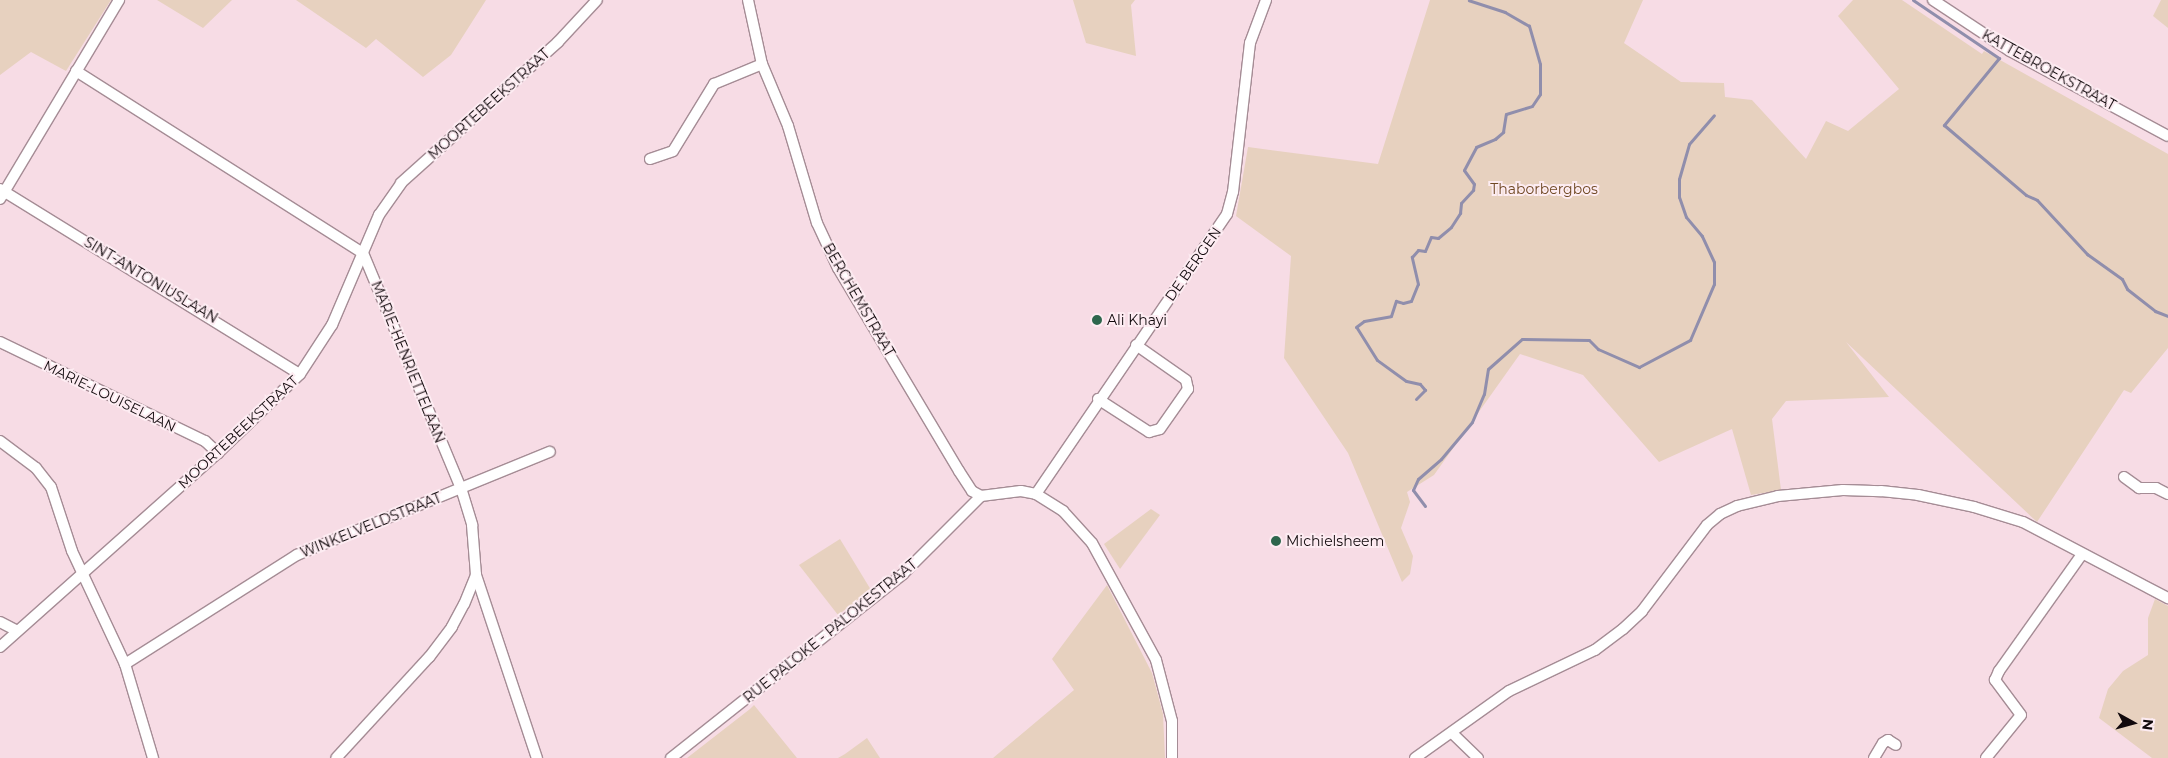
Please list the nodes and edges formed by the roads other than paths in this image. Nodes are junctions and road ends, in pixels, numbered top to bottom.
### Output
1 (119, 0) edge
2 (597, 0) edge
3 (748, 0) edge
4 (1266, 0) edge
5 (1933, 0) edge
6 (762, 64) junction
7 (76, 71) junction
8 (2168, 136) edge
9 (650, 158) dead end
10 (2, 193) edge
11 (363, 253) junction
12 (0, 342) edge
13 (1136, 345) junction
14 (300, 374) junction
15 (1098, 399) junction
16 (0, 441) edge
17 (550, 452) dead end
18 (218, 453) junction
19 (2124, 477) dead end
20 (461, 488) junction
21 (1036, 494) junction
22 (2168, 494) edge
23 (981, 496) junction
24 (2082, 554) junction
25 (83, 574) junction
26 (476, 575) junction
27 (2168, 598) edge
28 (0, 622) edge
29 (16, 630) junction
30 (0, 647) edge
31 (125, 664) junction
32 (1452, 734) junction
33 (1896, 745) dead end
34 (153, 758) edge
35 (336, 758) edge
36 (537, 758) edge
37 (671, 758) edge
38 (1172, 758) edge
39 (1415, 758) edge
40 (1478, 758) edge
41 (1874, 758) edge
42 (1986, 758) edge

1 - 7 street
2 - 11 street, MOORTEBEEKSTRAAT
3 - 6 street, BERCHEMSTRAAT
4 - 13 street, DE BERGEN
5 - 8 street, KATTEBROEKSTRAAT
6 - 9 street
6 - 23 street, BERCHEMSTRAAT
7 - 10 street
7 - 11 street
10 - 14 street, SINT-ANTONIUSLAAN
11 - 14 street, MOORTEBEEKSTRAAT
11 - 20 street, MARIE-HENRIETTELAAN
12 - 18 street, MARIE-LOUISELAAN
13 - 15 street, DE BERGEN
13 - 15 street
14 - 18 street, MOORTEBEEKSTRAAT
15 - 21 street, DE BERGEN
16 - 25 street
17 - 20 street, WINKELVELDSTRAAT
18 - 25 street, MOORTEBEEKSTRAAT
19 - 22 street
20 - 26 street, MARIE-HENRIETTELAAN
20 - 31 street, WINKELVELDSTRAAT
21 - 23 street
21 - 38 street
23 - 37 street, RUE PALOKE - PALOKESTRAAT
24 - 27 street
24 - 32 street
24 - 42 street
25 - 29 street, MOORTEBEEKSTRAAT
25 - 31 street
26 - 35 street, MARIE-HENRIETTELAAN
26 - 36 street
28 - 29 street
29 - 30 street, MOORTEBEEKSTRAAT
31 - 34 street
32 - 39 street
32 - 40 street
33 - 41 street

